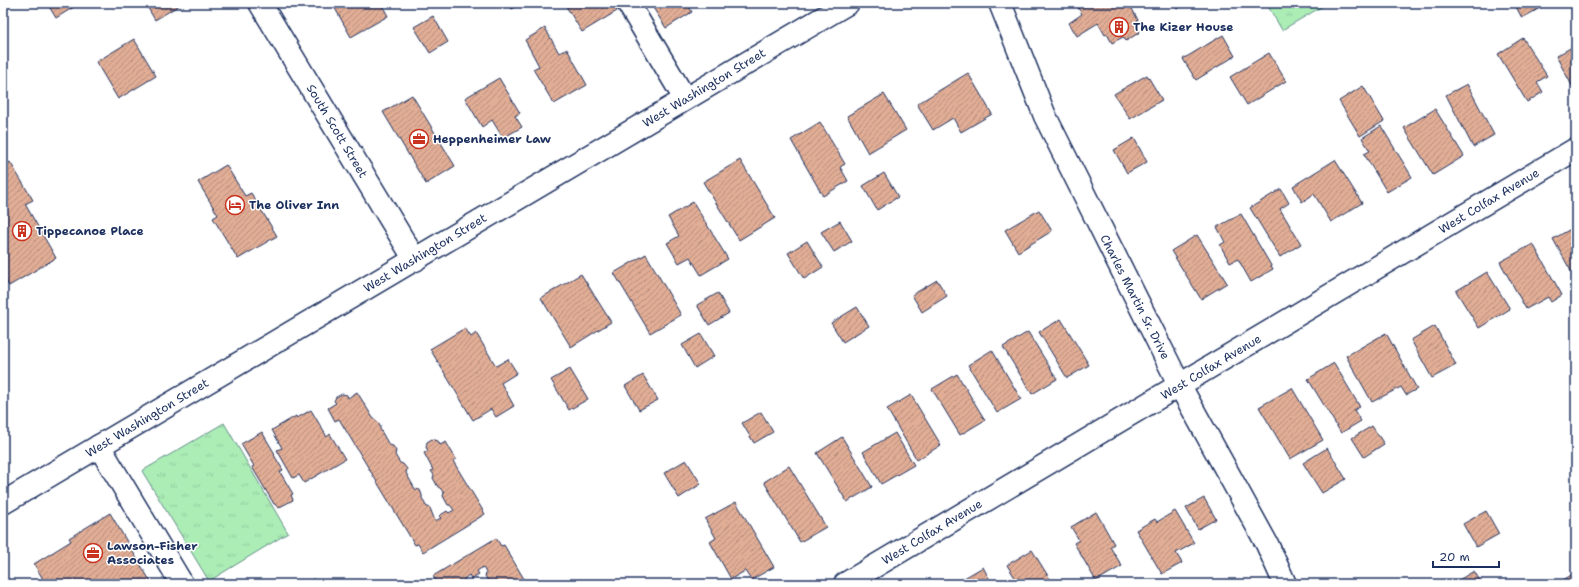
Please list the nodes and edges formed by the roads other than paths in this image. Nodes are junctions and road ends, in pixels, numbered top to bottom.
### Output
1 (260, 3) edge
2 (628, 3) edge
3 (848, 3) edge
4 (1000, 3) edge
5 (685, 99) junction
6 (1576, 149) edge
7 (414, 260) junction
8 (1180, 386) junction
9 (99, 446) junction
10 (3, 503) edge
11 (182, 584) edge
12 (845, 584) edge
13 (1285, 584) edge

1 - 7 street, South Scott Street
2 - 5 street
3 - 5 street, West Washington Street
4 - 8 street, Charles Martin Sr. Drive
5 - 7 street, West Washington Street
6 - 8 street, West Colfax Avenue
7 - 9 street, West Washington Street
8 - 12 street, West Colfax Avenue
8 - 13 street, Charles Martin Sr. Drive
9 - 10 street, West Washington Street
9 - 11 street

